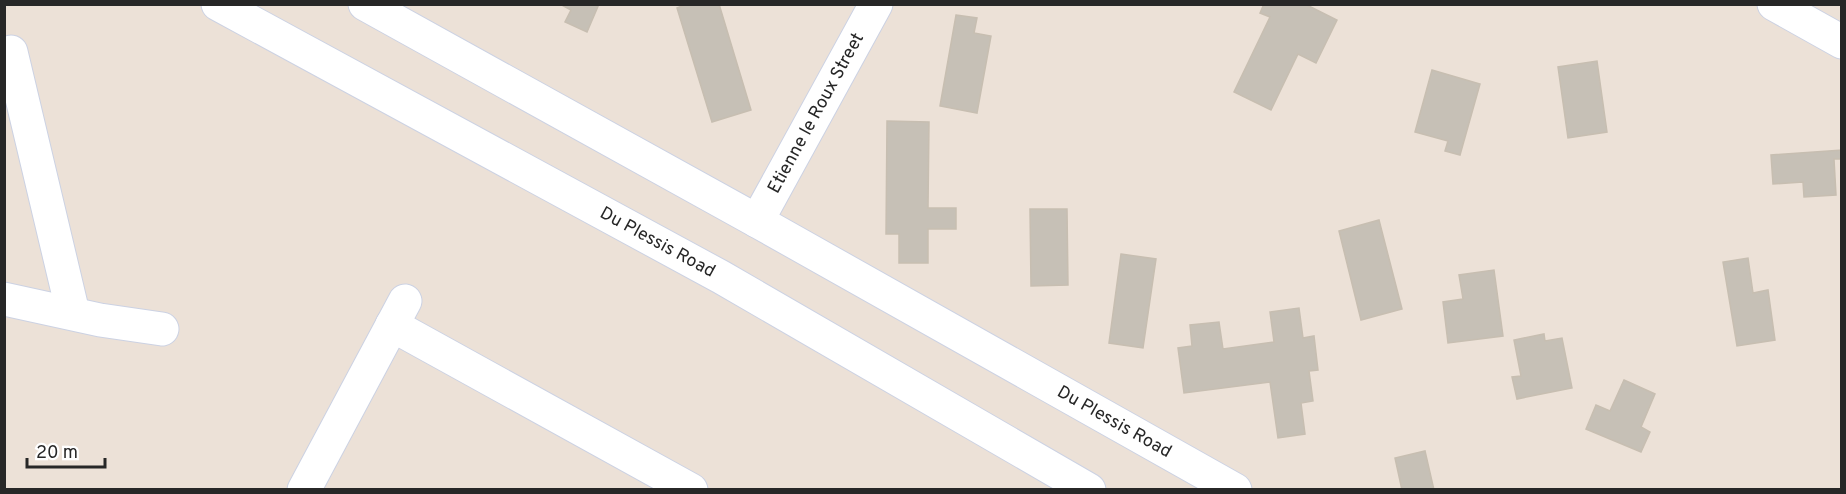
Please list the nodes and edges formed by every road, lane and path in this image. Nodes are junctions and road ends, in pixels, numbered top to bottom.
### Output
1 (218, 4) edge
2 (365, 4) edge
3 (876, 4) edge
4 (1774, 4) edge
5 (1842, 42) edge
6 (10, 52) dead end
7 (757, 221) junction
8 (4, 299) edge
9 (73, 313) junction
10 (162, 328) dead end
11 (1074, 486) edge
12 (304, 489) edge
13 (691, 489) edge
14 (1235, 489) edge

1 - 11 street, Du Plessis Road
2 - 7 street, Du Plessis Road
3 - 7 street, Etienne le Roux Street
4 - 5 street
6 - 9 street
7 - 14 street, Du Plessis Road
8 - 9 street
9 - 10 street
12 - 13 street

